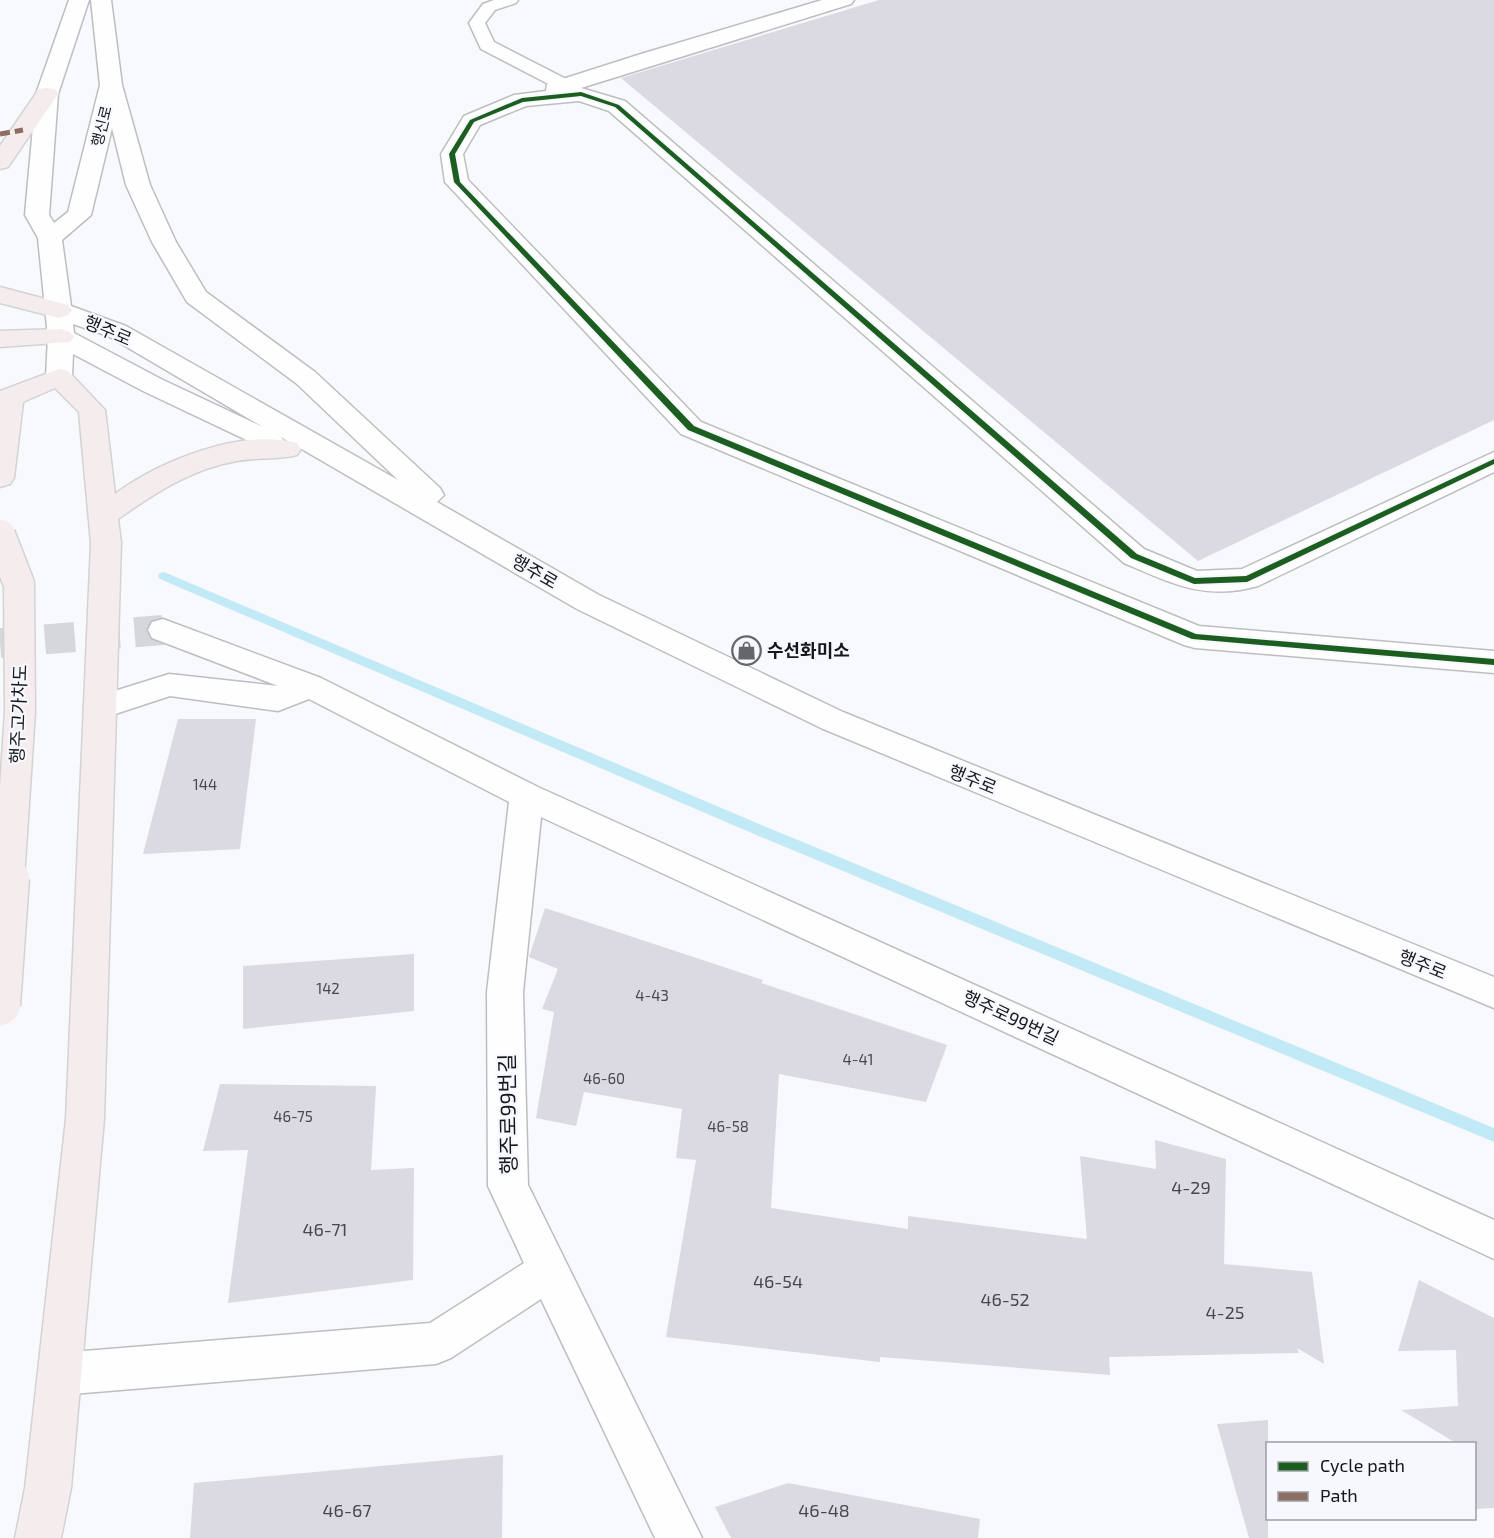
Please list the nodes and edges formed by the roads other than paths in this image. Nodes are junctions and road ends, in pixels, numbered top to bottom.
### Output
1 (79, 0) edge
2 (101, 0) edge
3 (510, 0) edge
4 (844, 0) edge
5 (111, 85) junction
6 (566, 86) junction
7 (47, 94) junction
8 (522, 100) junction
9 (0, 162) edge
10 (50, 238) junction
11 (0, 295) edge
12 (59, 310) junction
13 (61, 337) junction
14 (0, 339) edge
15 (59, 376) junction
16 (5, 399) edge
17 (287, 449) junction
18 (1494, 460) edge
19 (0, 478) edge
20 (103, 516) junction
21 (468, 532) junction
22 (0, 535) edge
23 (163, 630) tunnel mouth
24 (1494, 662) edge
25 (310, 686) junction
26 (100, 706) junction
27 (526, 796) junction
28 (1494, 993) edge
29 (0, 1005) edge
30 (1494, 1240) edge
31 (548, 1271) junction
32 (60, 1374) junction
33 (38, 1538) edge
34 (679, 1538) edge

1 - 7 street
2 - 5 street, 행신로
3 - 6 lane
4 - 6 street
5 - 10 street, 행신로
5 - 21 street
6 - 8 street
7 - 9 main road
7 - 10 street
8 - 18 street
8 - 24 street
10 - 12 street
11 - 12 main road
12 - 13 street
12 - 21 street, 행주로
13 - 14 main road
13 - 15 street
13 - 17 street, 행주로
15 - 16 main road
15 - 20 main road
16 - 19 main road
17 - 20 main road
17 - 21 street, 행주로
20 - 26 main road
21 - 28 street, 행주로
22 - 29 main road, 행주고가차도, bridge
23 - 25 street, 행주로99번길
25 - 26 street
25 - 27 street, 행주로99번길
26 - 32 main road
27 - 30 street, 행주로99번길
27 - 31 street, 행주로99번길
31 - 32 street
31 - 34 street, 행주로99번길
32 - 33 main road

